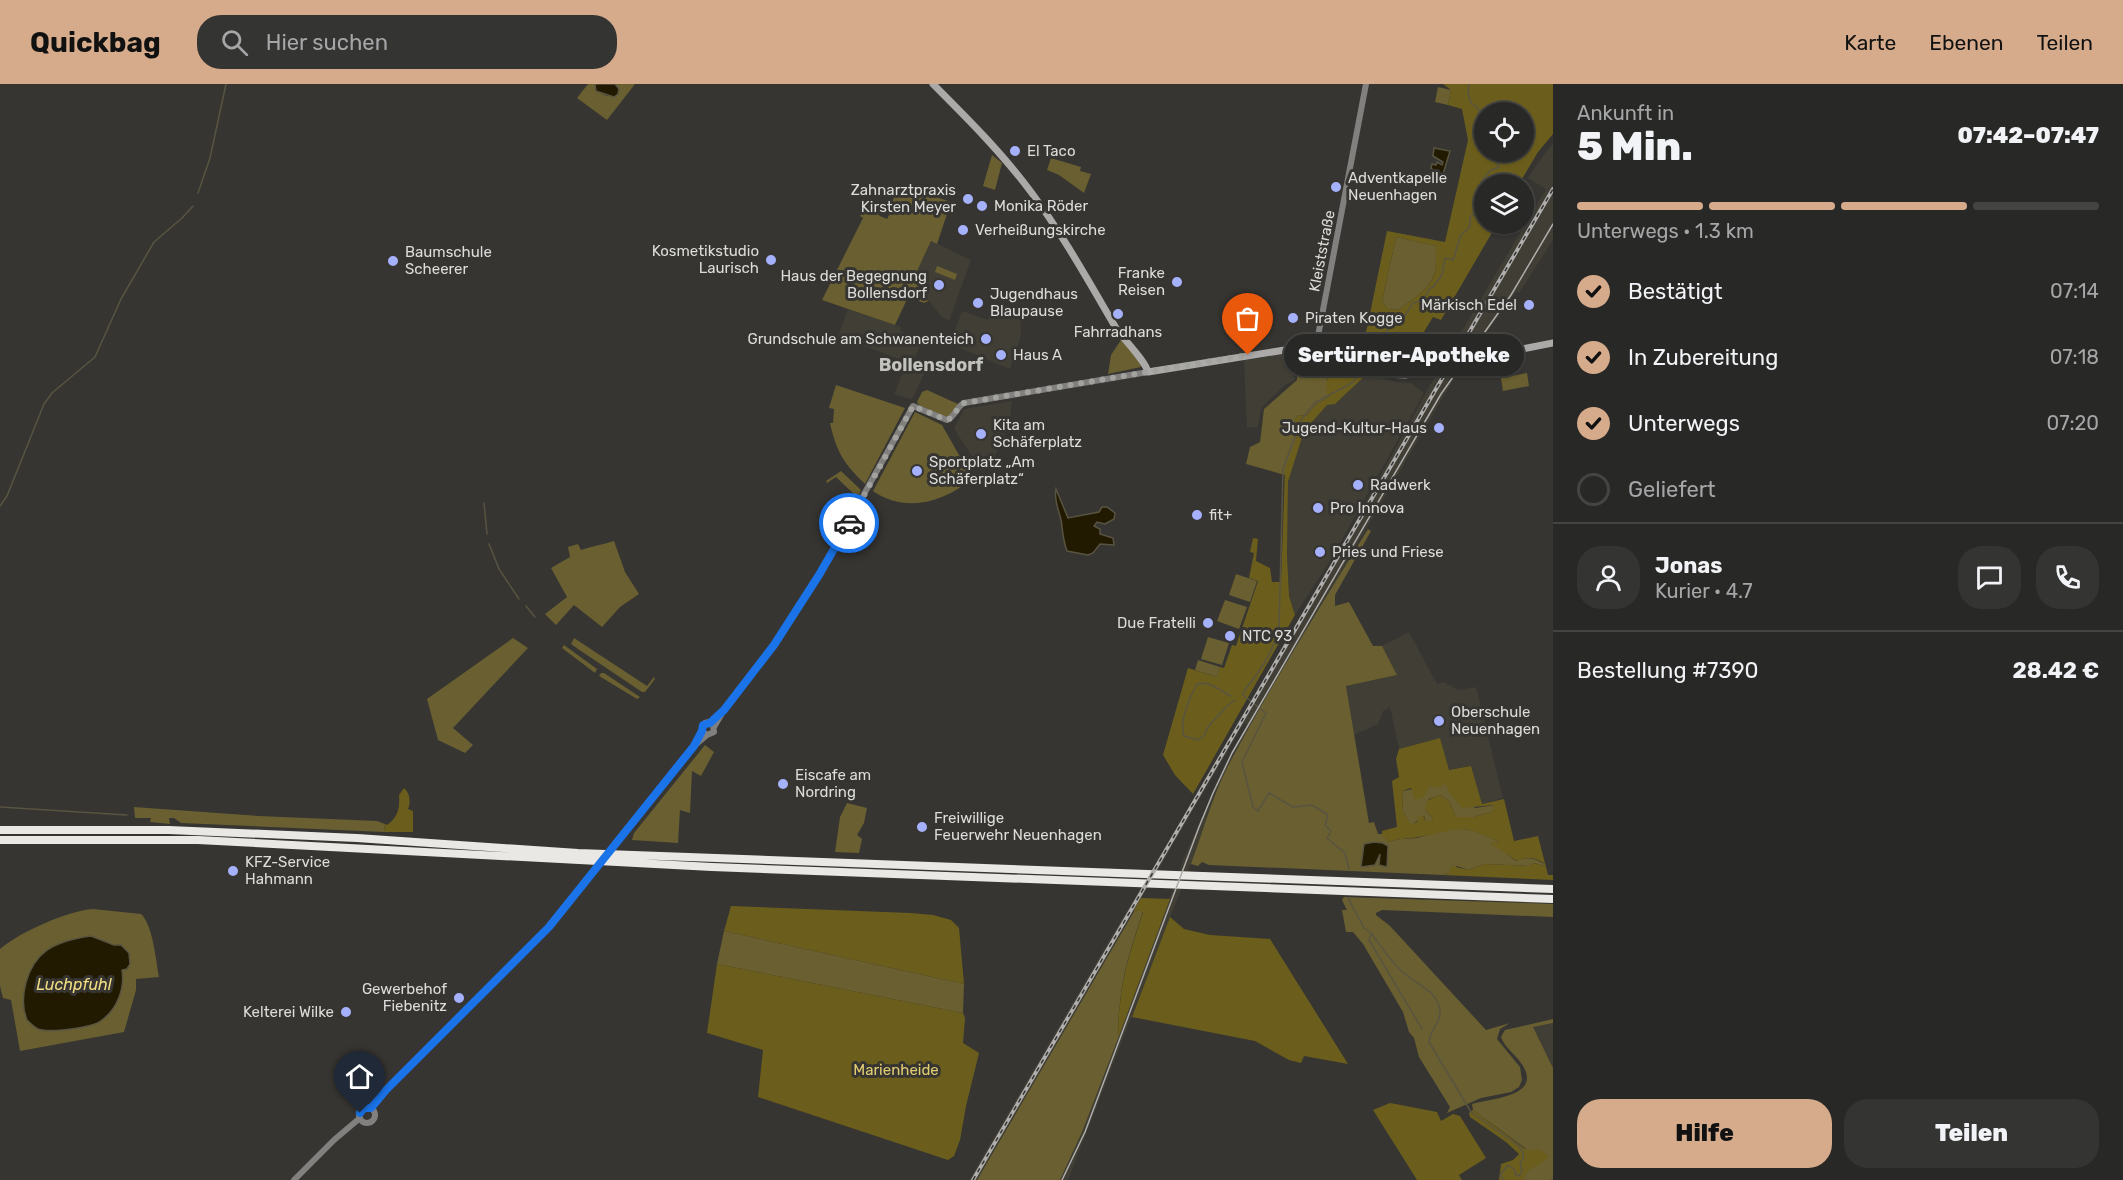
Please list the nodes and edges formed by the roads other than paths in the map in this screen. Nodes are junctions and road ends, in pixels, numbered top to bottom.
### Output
1 (933, 84) edge
2 (1366, 84) edge
3 (1553, 343) edge
4 (1315, 352) junction
5 (1148, 372) junction
6 (712, 725) junction
7 (705, 733) junction
8 (0, 830) edge
9 (0, 840) edge
10 (1553, 889) edge
11 (1553, 898) edge
12 (371, 1108) junction
13 (362, 1119) junction
14 (294, 1180) edge

1 - 5 main road
2 - 4 street, Kleiststraße
3 - 4 main road
4 - 5 main road
5 - 6 street
6 - 7 street
6 - 7 street
7 - 12 street, bridge
8 - 10 highway
9 - 11 highway
12 - 13 street
12 - 13 street
13 - 14 street

